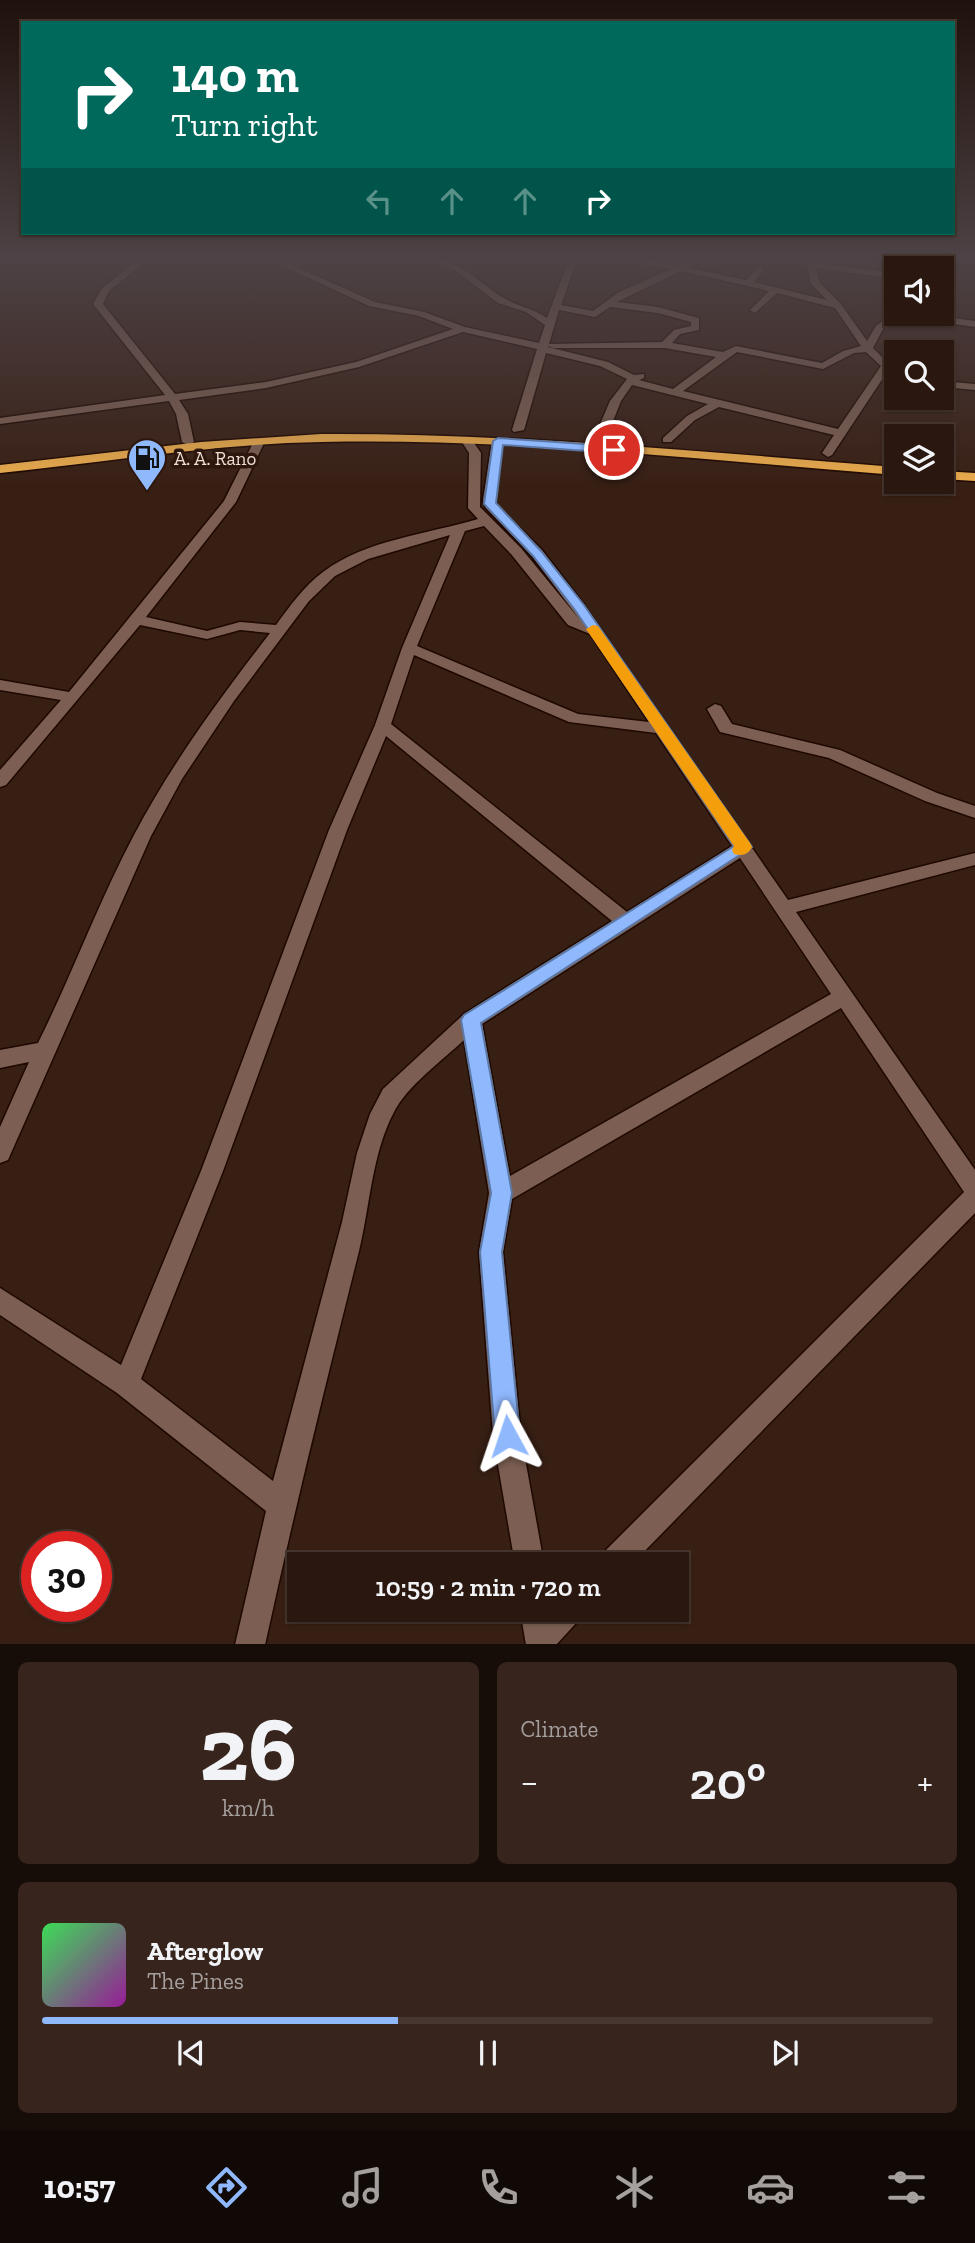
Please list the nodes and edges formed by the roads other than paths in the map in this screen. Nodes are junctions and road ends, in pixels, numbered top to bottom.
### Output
1 (122, 334) edge
2 (451, 334) edge
3 (480, 334) edge
4 (547, 334) edge
5 (675, 334) edge
6 (857, 334) edge
7 (876, 334) edge
8 (665, 345) junction
9 (543, 347) junction
10 (868, 349) junction
11 (724, 355) junction
12 (881, 375) junction
13 (884, 375) edge
14 (637, 377) junction
15 (954, 385) edge
16 (975, 387) edge
17 (677, 391) junction
18 (171, 396) junction
19 (716, 404) junction
20 (0, 421) edge
21 (518, 430) junction
22 (840, 433) junction
23 (601, 436) junction
24 (466, 439) junction
25 (667, 440) junction
26 (259, 441) junction
27 (498, 441) junction
28 (188, 442) junction
29 (828, 453) junction
30 (884, 456) edge
31 (0, 462) edge
32 (954, 462) edge
33 (975, 463) edge
34 (0, 469) edge
35 (884, 470) edge
36 (954, 476) edge
37 (975, 477) edge
38 (486, 522) junction
39 (459, 530) junction
40 (138, 620) junction
41 (281, 630) junction
42 (594, 631) junction
43 (409, 648) junction
44 (0, 685) edge
45 (73, 697) junction
46 (715, 709) dead end
47 (383, 725) junction
48 (662, 729) junction
49 (0, 781) edge
50 (975, 812) edge
51 (744, 847) junction
52 (975, 859) edge
53 (784, 908) junction
54 (626, 922) junction
55 (845, 996) junction
56 (471, 1020) junction
57 (45, 1050) junction
58 (0, 1059) edge
59 (0, 1153) edge
60 (975, 1189) edge
61 (501, 1193) junction
62 (975, 1197) edge
63 (0, 1300) edge
64 (126, 1384) junction
65 (281, 1505) junction
66 (527, 1552) edge
67 (624, 1552) edge
68 (250, 1644) edge

1 - 18 street
2 - 18 street
3 - 9 street
4 - 9 street
5 - 8 street
6 - 10 street
7 - 10 street
8 - 9 street
8 - 11 street
9 - 14 street
9 - 21 street
10 - 11 street
10 - 12 street
11 - 17 street
12 - 13 street
12 - 22 street
14 - 17 street
14 - 23 street
15 - 16 street
17 - 19 street
18 - 20 street
18 - 28 street
19 - 22 street
19 - 25 street
21 - 23 highway
21 - 28 highway
22 - 29 street
23 - 25 highway
24 - 26 highway
24 - 27 highway
24 - 38 street
25 - 29 highway
26 - 34 highway
26 - 40 street
27 - 35 highway
27 - 42 street
28 - 31 highway
29 - 30 highway
32 - 33 highway
36 - 37 highway
38 - 39 street
38 - 42 street
39 - 41 street
39 - 43 street
40 - 41 street
40 - 45 street
41 - 57 street
42 - 48 street
43 - 47 street
43 - 48 street
44 - 45 street
45 - 49 street
46 - 50 street
47 - 54 street
47 - 64 street
48 - 51 street
51 - 53 street
51 - 54 street
52 - 53 street
53 - 55 street
54 - 56 street
55 - 60 street
55 - 61 street
56 - 61 street
56 - 65 street
57 - 58 street
57 - 59 street
61 - 66 street
62 - 67 street
63 - 64 street
64 - 65 street
65 - 68 street

